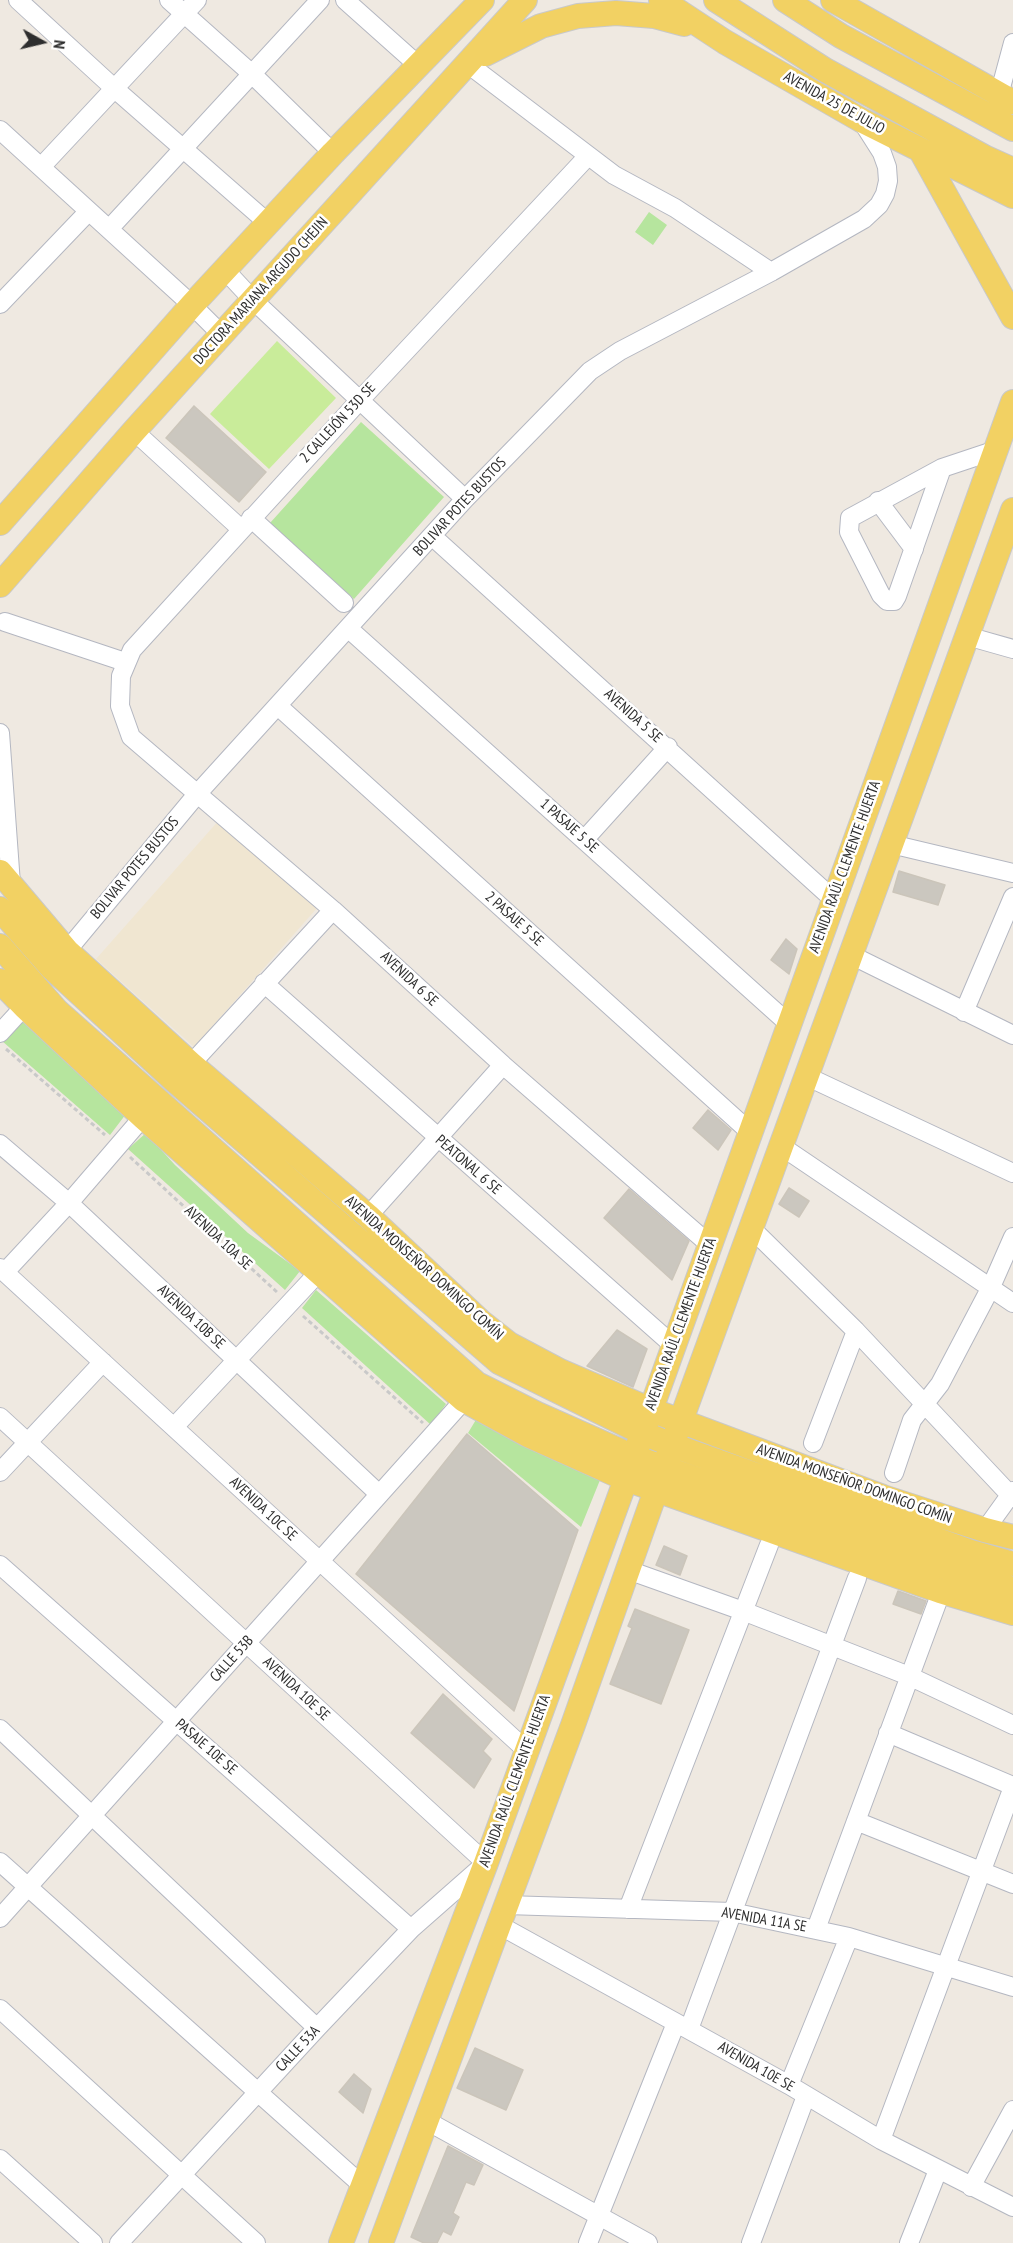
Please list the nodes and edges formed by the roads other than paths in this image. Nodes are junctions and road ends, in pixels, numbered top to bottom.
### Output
1 (18, 0) edge
2 (169, 0) edge
3 (197, 0) edge
4 (320, 0) edge
5 (345, 0) edge
6 (469, 0) edge
7 (482, 0) edge
8 (525, 0) edge
9 (660, 0) edge
10 (716, 0) edge
11 (785, 0) edge
12 (848, 4) edge
13 (185, 14) junction
14 (459, 23) junction
15 (725, 42) junction
16 (1013, 43) edge
17 (468, 64) junction
18 (419, 66) junction
19 (252, 75) junction
20 (115, 89) junction
21 (1006, 99) edge
22 (861, 120) junction
23 (1013, 129) edge
24 (0, 130) edge
25 (184, 150) junction
26 (921, 151) junction
27 (333, 153) junction
28 (588, 156) junction
29 (41, 167) junction
30 (1013, 170) edge
31 (1013, 196) edge
32 (89, 211) junction
33 (268, 223) junction
34 (109, 229) junction
35 (225, 270) junction
36 (771, 272) junction
37 (253, 300) junction
38 (0, 304) edge
39 (192, 305) junction
40 (1013, 317) edge
41 (222, 334) junction
42 (360, 400) junction
43 (1013, 402) edge
44 (1013, 428) edge
45 (134, 431) junction
46 (996, 450) junction
47 (942, 468) junction
48 (465, 499) junction
49 (878, 501) junction
50 (1013, 510) edge
51 (0, 523) edge
52 (246, 523) junction
53 (432, 536) junction
54 (914, 549) junction
55 (0, 585) edge
56 (344, 603) dead end
57 (5, 622) dead end
58 (349, 628) junction
59 (967, 636) junction
60 (1013, 649) edge
61 (125, 662) junction
62 (120, 706) joint
63 (278, 706) junction
64 (0, 734) edge
65 (668, 747) junction
66 (198, 793) junction
67 (585, 840) junction
68 (891, 844) junction
69 (1013, 873) edge
70 (5, 878) edge
71 (1013, 897) edge
72 (833, 899) junction
73 (0, 909) edge
74 (333, 909) junction
75 (0, 946) edge
76 (851, 955) junction
77 (60, 959) junction
78 (0, 981) edge
79 (264, 983) junction
80 (32, 999) junction
81 (964, 1012) junction
82 (789, 1024) junction
83 (0, 1033) edge
84 (1013, 1035) edge
85 (191, 1064) junction
86 (503, 1065) junction
87 (806, 1076) junction
88 (143, 1117) junction
89 (750, 1132) junction
90 (438, 1138) junction
91 (0, 1144) edge
92 (781, 1146) junction
93 (1013, 1173) edge
94 (69, 1203) junction
95 (368, 1216) junction
96 (751, 1228) junction
97 (1013, 1237) edge
98 (710, 1245) junction
99 (2, 1270) edge
100 (319, 1272) junction
101 (991, 1287) junction
102 (1013, 1303) edge
103 (370, 1304) junction
104 (856, 1331) junction
105 (674, 1346) junction
106 (237, 1360) junction
107 (103, 1362) junction
108 (464, 1400) junction
109 (925, 1405) junction
110 (664, 1415) junction
111 (0, 1417) edge
112 (174, 1427) junction
113 (655, 1438) junction
114 (27, 1442) junction
115 (813, 1443) dead end
116 (0, 1472) edge
117 (643, 1472) junction
118 (894, 1473) dead end
119 (379, 1494) junction
120 (1012, 1495) edge
121 (939, 1515) junction
122 (985, 1530) junction
123 (930, 1537) junction
124 (1013, 1537) edge
125 (769, 1545) dead end
126 (320, 1561) junction
127 (1013, 1564) edge
128 (0, 1565) edge
129 (628, 1570) junction
130 (857, 1578) dead end
131 (1013, 1589) edge
132 (937, 1603) dead end
133 (742, 1611) junction
134 (1013, 1613) edge
135 (246, 1643) junction
136 (831, 1647) junction
137 (909, 1676) junction
138 (176, 1721) junction
139 (1013, 1725) edge
140 (0, 1730) edge
141 (888, 1733) junction
142 (526, 1750) junction
143 (1013, 1786) edge
144 (92, 1816) junction
145 (856, 1821) junction
146 (0, 1862) edge
147 (486, 1863) junction
148 (981, 1872) junction
149 (1013, 1884) edge
150 (28, 1887) junction
151 (628, 1909) junction
152 (732, 1912) junction
153 (503, 1915) junction
154 (0, 1918) edge
155 (411, 1929) junction
156 (816, 1929) junction
157 (849, 1937) junction
158 (946, 1966) junction
159 (1013, 1987) edge
160 (0, 2009) edge
161 (683, 2026) junction
162 (317, 2028) junction
163 (789, 2085) junction
164 (258, 2092) junction
165 (806, 2096) junction
166 (1013, 2110) edge
167 (427, 2121) junction
168 (881, 2140) junction
169 (0, 2159) edge
170 (938, 2170) junction
171 (182, 2175) junction
172 (363, 2186) junction
173 (971, 2187) junction
174 (1013, 2207) edge
175 (598, 2216) junction
176 (93, 2243) edge
177 (119, 2243) edge
178 (256, 2243) edge
179 (341, 2243) edge
180 (350, 2243) edge
181 (381, 2243) edge
182 (588, 2243) edge
183 (648, 2243) edge
184 (751, 2243) edge
185 (909, 2243) edge

1 - 20 street
2 - 13 street
3 - 13 street
4 - 19 street
5 - 18 street
6 - 14 main road
7 - 14 main road
8 - 17 main road, DOCTORA MARIANA ARGUDO CHEJIN
9 - 15 main road, AVENIDA 25 DE JULIO
10 - 30 main road, AVENIDA 25 DE JULIO
11 - 23 main road
12 - 21 main road
13 - 19 street
13 - 20 street
14 - 18 main road
15 - 17 main road
15 - 22 main road, AVENIDA 25 DE JULIO
16 - 21 street
17 - 28 street
17 - 37 main road, DOCTORA MARIANA ARGUDO CHEJIN
18 - 27 main road
19 - 25 street
19 - 27 street
20 - 25 street
20 - 29 street
22 - 26 main road, AVENIDA 25 DE JULIO
22 - 36 street, BOLIVAR POTES BUSTOS
24 - 29 street
25 - 33 street
25 - 34 street
26 - 31 main road, AVENIDA 25 DE JULIO
26 - 40 main road
27 - 33 main road
28 - 36 street
28 - 42 street, 2 CALLEJÓN 53D SE
29 - 32 street
32 - 34 street
32 - 38 street
33 - 35 main road
34 - 39 street
35 - 37 street
35 - 39 main road
36 - 48 street, BOLIVAR POTES BUSTOS
37 - 41 main road, DOCTORA MARIANA ARGUDO CHEJIN
37 - 42 street
39 - 41 street
39 - 51 main road
41 - 45 main road, DOCTORA MARIANA ARGUDO CHEJIN
42 - 48 street
42 - 52 street, 2 CALLEJÓN 53D SE
43 - 46 main road, AVENIDA RAÚL CLEMENTE HUERTA
44 - 110 street
45 - 52 street
45 - 55 main road, DOCTORA MARIANA ARGUDO CHEJIN
46 - 47 street
46 - 72 main road, AVENIDA RAÚL CLEMENTE HUERTA
47 - 49 street
47 - 54 street
48 - 53 street, BOLIVAR POTES BUSTOS
49 - 54 street
49 - 54 street
50 - 59 main road, AVENIDA RAÚL CLEMENTE HUERTA
52 - 56 street
52 - 61 street, 2 CALLEJÓN 53D SE
53 - 58 street, BOLIVAR POTES BUSTOS
53 - 65 street, AVENIDA 5 SE
57 - 61 street
58 - 63 street, BOLIVAR POTES BUSTOS
58 - 67 street, 1 PASAJE 5 SE
59 - 60 street
59 - 68 main road, AVENIDA RAÚL CLEMENTE HUERTA
61 - 62 street, 2 CALLEJÓN 53D SE
62 - 66 street, AVENIDA 6 SE
63 - 66 street, BOLIVAR POTES BUSTOS
63 - 89 street, 2 PASAJE 5 SE
64 - 70 street
65 - 67 street
65 - 72 street, AVENIDA 5 SE
66 - 74 street, AVENIDA 6 SE
66 - 77 street, BOLIVAR POTES BUSTOS
67 - 82 street, 1 PASAJE 5 SE
68 - 69 street
68 - 76 main road, AVENIDA RAÚL CLEMENTE HUERTA
70 - 77 main road, AVENIDA MONSEÑOR DOMINGO COMÍN
71 - 81 street
72 - 82 main road, AVENIDA RAÚL CLEMENTE HUERTA
73 - 77 main road, AVENIDA MONSEÑOR DOMINGO COMÍN
74 - 79 street
74 - 86 street, AVENIDA 6 SE
75 - 80 main road
76 - 81 street
76 - 87 main road, AVENIDA RAÚL CLEMENTE HUERTA
77 - 85 main road, AVENIDA MONSEÑOR DOMINGO COMÍN
77 - 113 main road, AVENIDA MONSEÑOR DOMINGO COMÍN
78 - 80 main road
79 - 85 street
79 - 90 street, PEATONAL 6 SE
80 - 83 street
80 - 88 main road
80 - 103 main road
81 - 84 street
82 - 89 main road, AVENIDA RAÚL CLEMENTE HUERTA
85 - 95 main road, AVENIDA MONSEÑOR DOMINGO COMÍN
86 - 90 street
86 - 98 street, AVENIDA 6 SE
87 - 92 main road, AVENIDA RAÚL CLEMENTE HUERTA
87 - 93 street
88 - 94 street
88 - 100 main road
89 - 98 main road, AVENIDA RAÚL CLEMENTE HUERTA
90 - 95 street
90 - 105 street, PEATONAL 6 SE
91 - 94 street, AVENIDA 10B SE
92 - 96 main road, AVENIDA RAÚL CLEMENTE HUERTA
92 - 101 street
94 - 99 street
94 - 106 street, AVENIDA 10B SE
95 - 110 main road, AVENIDA MONSEÑOR DOMINGO COMÍN
96 - 104 street
96 - 110 main road, AVENIDA RAÚL CLEMENTE HUERTA
97 - 101 street
98 - 105 main road, AVENIDA RAÚL CLEMENTE HUERTA
99 - 107 street, AVENIDA 10C SE
100 - 103 main road
100 - 106 street
101 - 102 street
101 - 109 street
103 - 108 main road
103 - 117 main road
104 - 109 street
104 - 115 street
105 - 110 main road, AVENIDA RAÚL CLEMENTE HUERTA
106 - 112 street
106 - 119 street, AVENIDA 10B SE
107 - 112 street, AVENIDA 10C SE
107 - 114 street
108 - 117 main road
108 - 119 street, CALLE 53B
109 - 118 street
109 - 120 street
110 - 113 main road, AVENIDA RAÚL CLEMENTE HUERTA
110 - 121 main road, AVENIDA MONSEÑOR DOMINGO COMÍN
111 - 114 street, AVENIDA 10E SE
112 - 126 street, AVENIDA 10C SE
113 - 117 main road, AVENIDA RAÚL CLEMENTE HUERTA
113 - 123 main road, AVENIDA MONSEÑOR DOMINGO COMÍN
114 - 116 street
114 - 135 street, AVENIDA 10E SE
117 - 129 main road, AVENIDA RAÚL CLEMENTE HUERTA
117 - 131 main road
117 - 134 main road
117 - 142 main road, AVENIDA RAÚL CLEMENTE HUERTA
117 - 180 street
119 - 126 street, CALLE 53B
120 - 122 street
121 - 122 main road, AVENIDA MONSEÑOR DOMINGO COMÍN
121 - 123 main road
122 - 124 main road, AVENIDA MONSEÑOR DOMINGO COMÍN
123 - 127 main road, AVENIDA MONSEÑOR DOMINGO COMÍN
125 - 133 street
126 - 135 street, CALLE 53B
126 - 142 street, AVENIDA 10C SE
128 - 138 street, PASAJE 10E SE
129 - 133 street
129 - 153 main road, AVENIDA RAÚL CLEMENTE HUERTA
130 - 136 street
132 - 137 street
133 - 136 street
133 - 151 street
135 - 138 street, CALLE 53B
135 - 147 street, AVENIDA 10E SE
136 - 137 street
136 - 152 street
137 - 139 street
137 - 141 street
138 - 144 street, CALLE 53B
138 - 155 street, PASAJE 10E SE
140 - 144 street
141 - 143 street
141 - 145 street
142 - 147 main road, AVENIDA RAÚL CLEMENTE HUERTA
143 - 148 street
144 - 150 street, CALLE 53B
144 - 162 street
145 - 148 street
145 - 156 street
146 - 150 street
147 - 155 street, CALLE 53A
147 - 172 main road, AVENIDA RAÚL CLEMENTE HUERTA
148 - 149 street
148 - 158 street
150 - 154 street, CALLE 53B
150 - 164 street
151 - 152 street, AVENIDA 11A SE
151 - 153 street, AVENIDA 11A SE
152 - 156 street, AVENIDA 11A SE
152 - 161 street
153 - 161 street, AVENIDA 10E SE
153 - 167 main road, AVENIDA RAÚL CLEMENTE HUERTA
155 - 162 street, CALLE 53A
156 - 157 street, AVENIDA 11A SE
157 - 158 street, AVENIDA 11A SE
157 - 163 street
158 - 159 street, AVENIDA 11A SE
158 - 168 street
160 - 171 street
161 - 163 street, AVENIDA 10E SE
161 - 175 street
162 - 164 street, CALLE 53A
163 - 165 street, AVENIDA 10E SE
164 - 171 street, CALLE 53A
164 - 172 street
165 - 168 street, AVENIDA 10E SE
165 - 184 street
166 - 173 street
167 - 175 street
167 - 181 main road, AVENIDA RAÚL CLEMENTE HUERTA
168 - 170 street, AVENIDA 10E SE
169 - 176 street
170 - 173 street, AVENIDA 10E SE
170 - 185 street
171 - 177 street, CALLE 53A
171 - 178 street
172 - 179 main road, AVENIDA RAÚL CLEMENTE HUERTA
173 - 174 street, AVENIDA 10E SE
175 - 182 street
175 - 183 street

